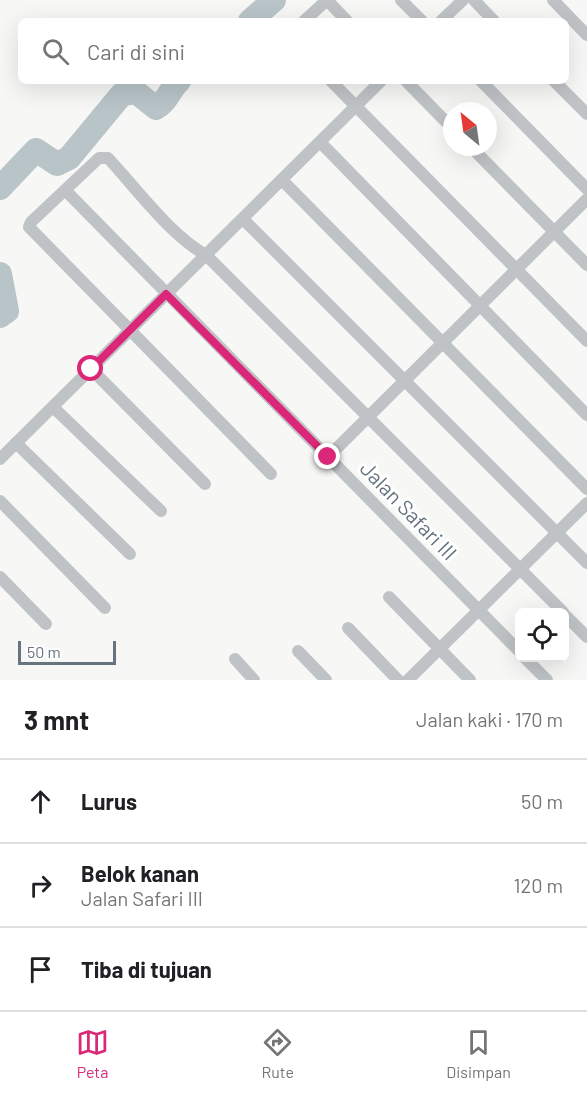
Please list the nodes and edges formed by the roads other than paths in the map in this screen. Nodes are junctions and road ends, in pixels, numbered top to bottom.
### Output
1 (327, 0) edge
2 (401, 0) edge
3 (463, 0) edge
4 (474, 0) edge
5 (553, 0) edge
6 (307, 18) edge
7 (344, 18) edge
8 (419, 18) edge
9 (444, 18) edge
10 (491, 18) edge
11 (587, 35) edge
12 (334, 84) edge
13 (378, 84) edge
14 (409, 84) edge
15 (484, 84) edge
16 (557, 84) edge
17 (356, 107) junction
18 (587, 114) edge
19 (443, 119) edge
20 (320, 142) junction
21 (480, 156) edge
22 (282, 180) junction
23 (587, 189) edge
24 (66, 191) junction
25 (587, 199) edge
26 (243, 219) junction
27 (554, 231) junction
28 (206, 255) junction
29 (587, 265) edge
30 (518, 269) junction
31 (166, 294) junction
32 (479, 306) junction
33 (129, 331) junction
34 (587, 341) edge
35 (442, 342) junction
36 (91, 369) junction
37 (405, 380) junction
38 (53, 407) junction
39 (587, 415) edge
40 (367, 417) junction
41 (16, 443) junction
42 (328, 457) junction
43 (0, 459) edge
44 (271, 474) dead end
45 (204, 484) dead end
46 (587, 489) edge
47 (0, 501) edge
48 (587, 503) edge
49 (161, 511) dead end
50 (556, 531) junction
51 (130, 554) dead end
52 (587, 563) edge
53 (519, 567) junction
54 (0, 577) edge
55 (389, 597) dead end
56 (105, 608) dead end
57 (559, 608) edge
58 (477, 609) junction
59 (569, 618) edge
60 (46, 624) dead end
61 (348, 628) dead end
62 (587, 637) edge
63 (439, 648) junction
64 (515, 648) edge
65 (298, 651) dead end
66 (234, 659) dead end
67 (530, 662) edge
68 (254, 680) edge
69 (327, 680) edge
70 (398, 680) edge
71 (408, 680) edge
72 (470, 680) edge
73 (547, 680) edge

1 - 6 street
1 - 7 street
2 - 8 street
3 - 9 street
4 - 10 street
5 - 11 street
12 - 17 street
13 - 17 street
14 - 19 street
15 - 23 street
16 - 18 street
17 - 20 street
17 - 30 street
20 - 22 street
20 - 32 street
21 - 27 street
22 - 26 street
22 - 35 street
24 - 28 street
24 - 31 street, Jalan Safari III
24 - 33 street
25 - 27 street
26 - 28 street
26 - 37 street
27 - 29 street
27 - 30 street
28 - 31 street
28 - 40 street
30 - 32 street
30 - 34 street
31 - 33 street
31 - 42 street, Jalan Safari III
32 - 35 street
32 - 39 street
33 - 36 street
33 - 44 street
35 - 37 street
35 - 46 street
36 - 38 street
36 - 45 street
37 - 40 street
37 - 50 street
38 - 41 street
38 - 49 street
40 - 42 street
40 - 53 street
41 - 43 street
41 - 51 street
42 - 58 street, Jalan Safari III
47 - 56 street
48 - 50 street
50 - 52 street
50 - 53 street
53 - 57 street
53 - 58 street
54 - 60 street
55 - 63 street
58 - 63 street
58 - 64 street, Jalan Safari III
59 - 62 street
61 - 70 street
63 - 71 street
63 - 72 street
65 - 69 street
66 - 68 street
67 - 73 street

